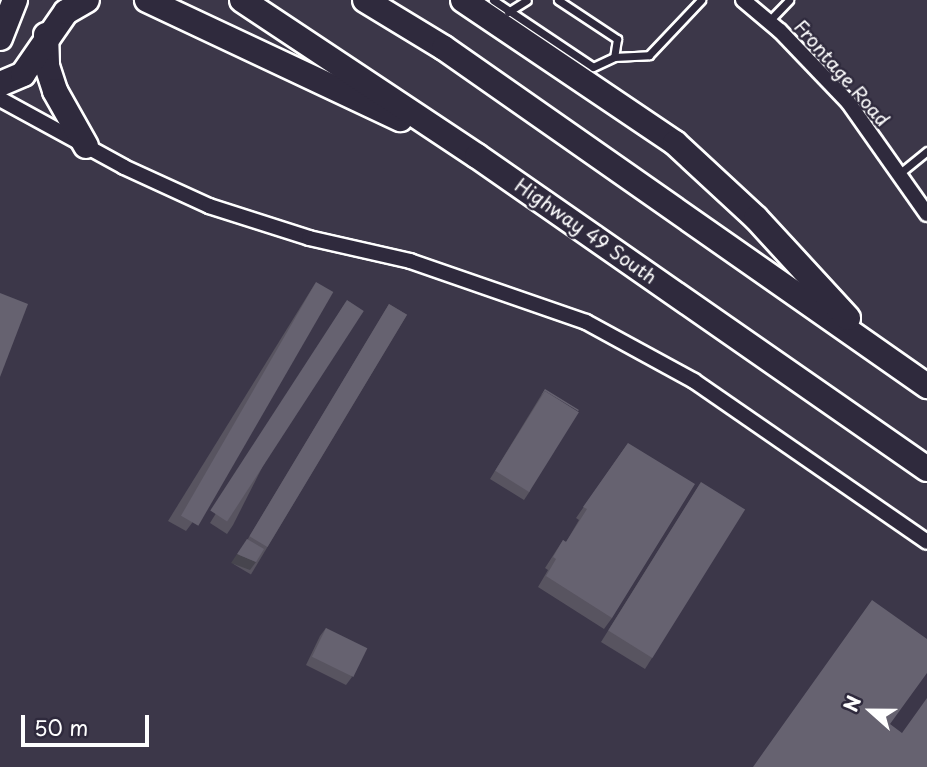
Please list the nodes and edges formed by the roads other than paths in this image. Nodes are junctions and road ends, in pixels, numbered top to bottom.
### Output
1 (15, 0) edge
2 (86, 0) edge
3 (147, 0) edge
4 (242, 0) edge
5 (365, 0) edge
6 (463, 0) edge
7 (493, 0) edge
8 (527, 0) edge
9 (558, 0) edge
10 (701, 0) edge
11 (743, 0) edge
12 (789, 0) edge
13 (508, 12) junction
14 (769, 21) junction
15 (46, 35) junction
16 (0, 38) edge
17 (614, 57) junction
18 (0, 84) edge
19 (0, 99) edge
20 (86, 146) junction
21 (927, 151) edge
22 (477, 156) junction
23 (900, 173) junction
24 (927, 214) edge
25 (876, 350) junction
26 (927, 386) edge
27 (927, 470) edge
28 (927, 542) edge

1 - 16 highway
2 - 15 highway
3 - 22 highway
4 - 22 highway, Highway 49 South
5 - 25 highway
6 - 25 highway
7 - 13 lane
8 - 13 lane
9 - 17 lane
10 - 17 lane
11 - 14 street, Frontage Road
12 - 14 lane
13 - 17 lane
14 - 23 street, Frontage Road
15 - 18 highway
15 - 20 highway
19 - 20 street
20 - 28 street
21 - 23 lane
22 - 27 highway, Highway 49 South
23 - 24 street, Frontage Road
25 - 26 highway

